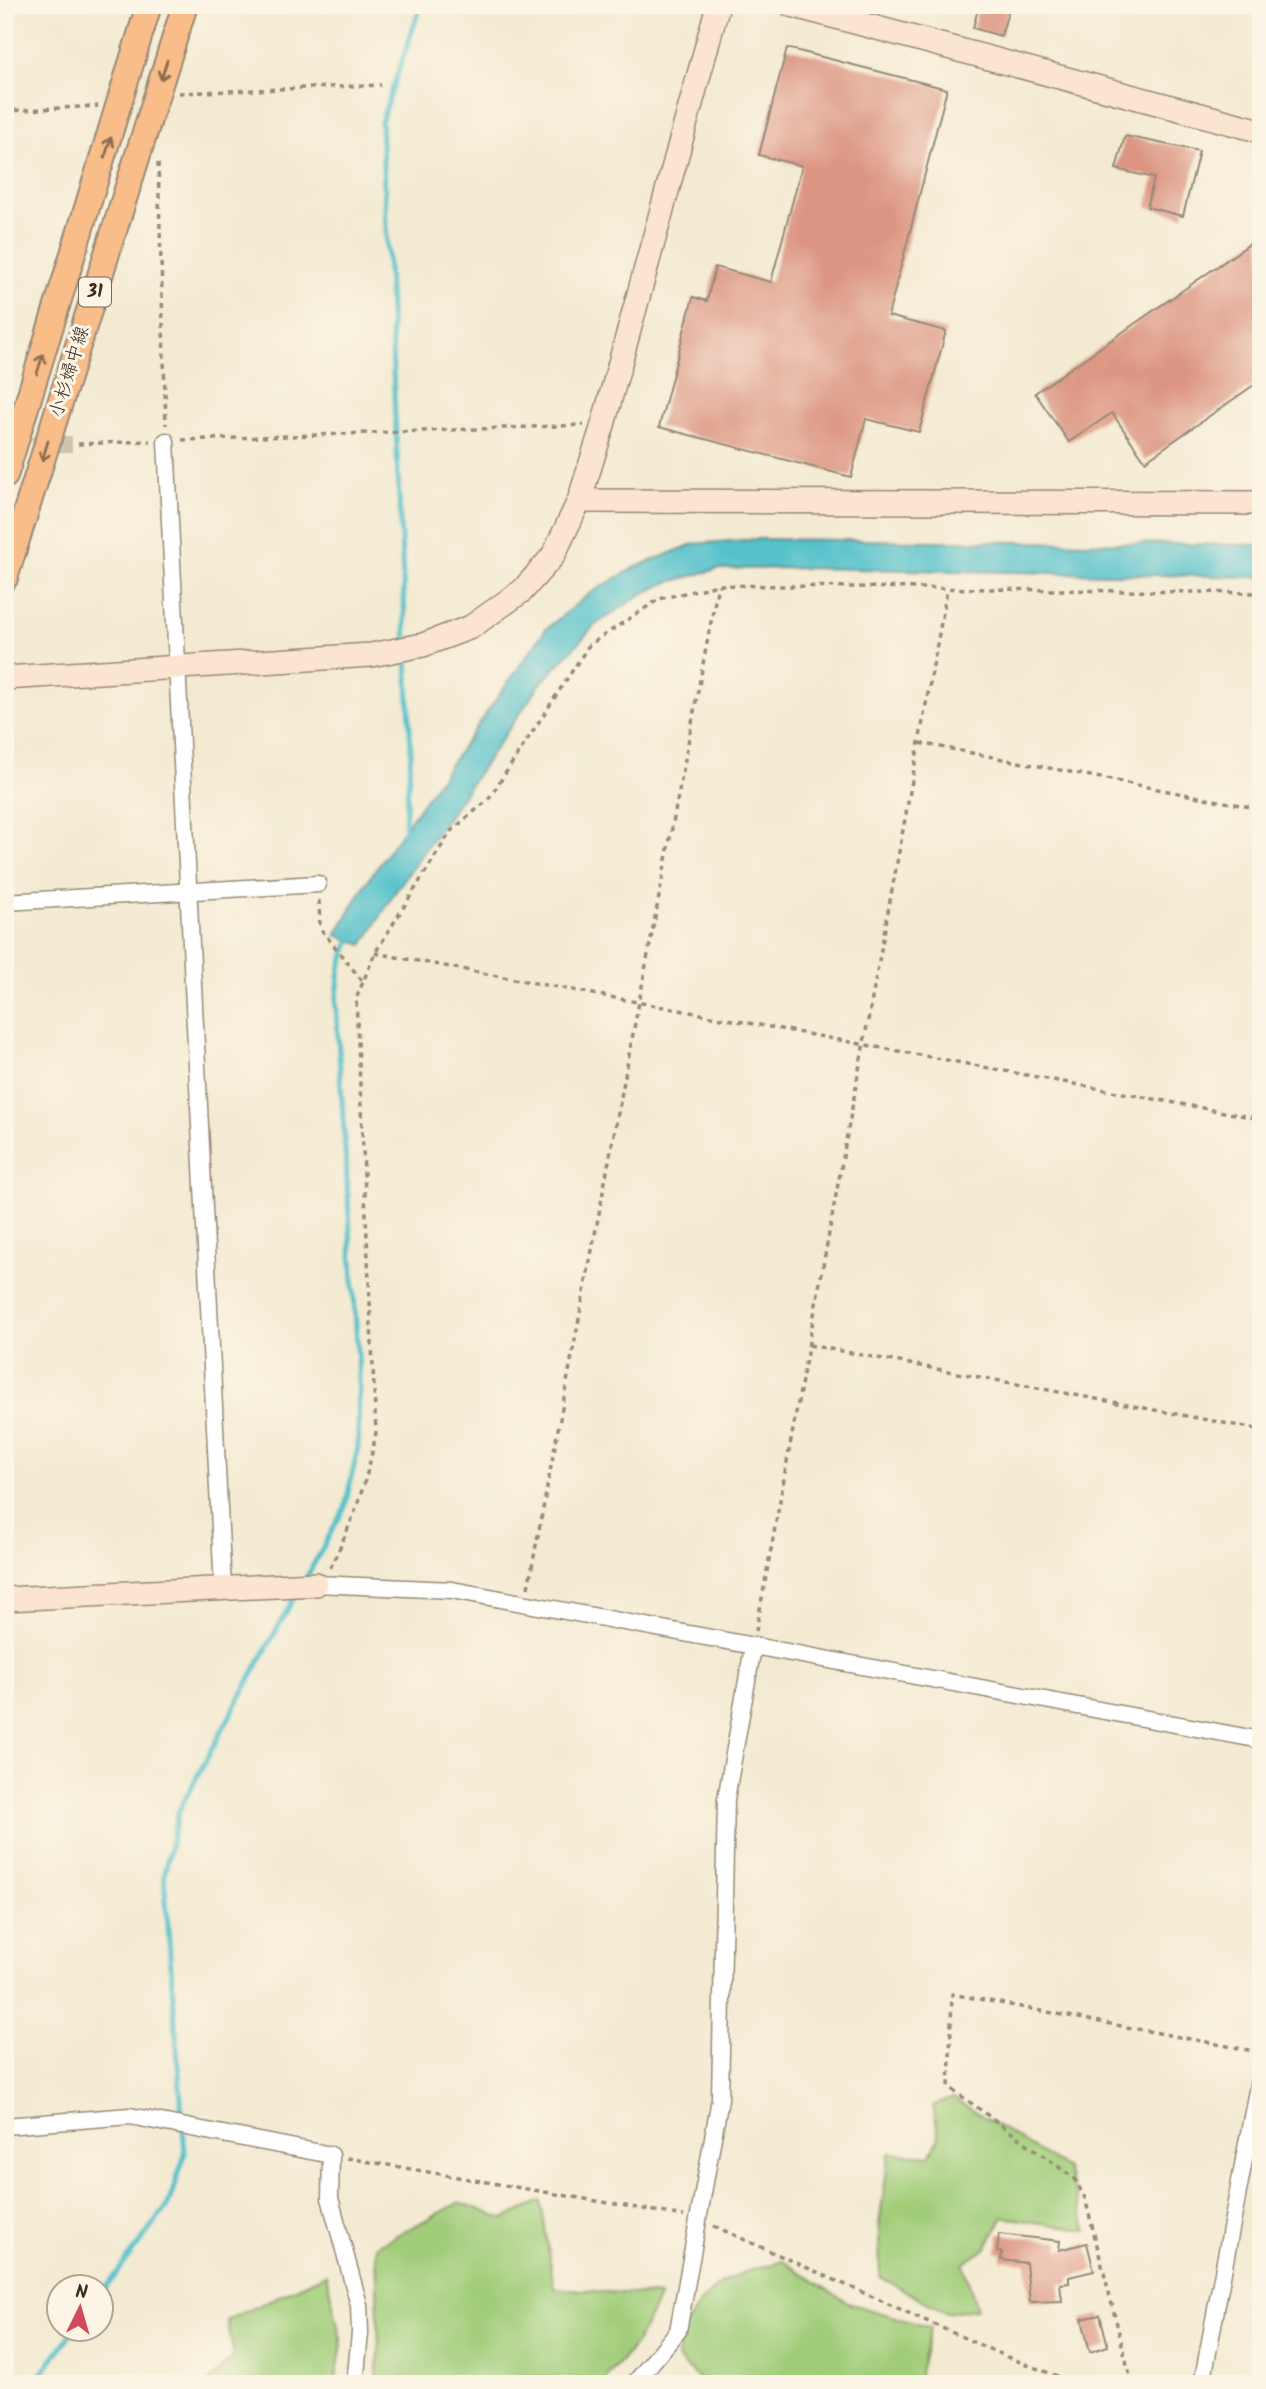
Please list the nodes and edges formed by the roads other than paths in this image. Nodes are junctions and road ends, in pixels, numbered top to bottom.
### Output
1 (149, 5) edge
2 (185, 5) edge
3 (718, 5) edge
4 (791, 5) edge
5 (1261, 131) edge
6 (166, 441) road end
7 (5, 476) edge
8 (579, 500) junction
9 (1261, 503) edge
10 (5, 578) edge
11 (177, 669) junction
12 (5, 678) edge
13 (318, 884) road end
14 (188, 892) junction
15 (5, 902) edge
16 (319, 1584) joint
17 (223, 1589) junction
18 (5, 1599) edge
19 (753, 1647) junction
20 (1261, 1741) edge
21 (1261, 2069) edge
22 (5, 2126) edge
23 (355, 2384) edge
24 (634, 2384) edge
25 (1202, 2384) edge

7 -> 1 main road, 小杉婦中線 / 31
2 -> 10 main road, 小杉婦中線 / 31
3 - 8 street
4 - 5 street
6 - 11 street
8 - 9 street
8 - 11 street
11 - 12 street
11 - 14 street
13 - 14 street
14 - 15 street
14 - 17 street
16 - 17 street
16 - 19 street
17 - 18 street
19 - 20 street
19 - 24 street
21 - 25 street
22 - 23 street

